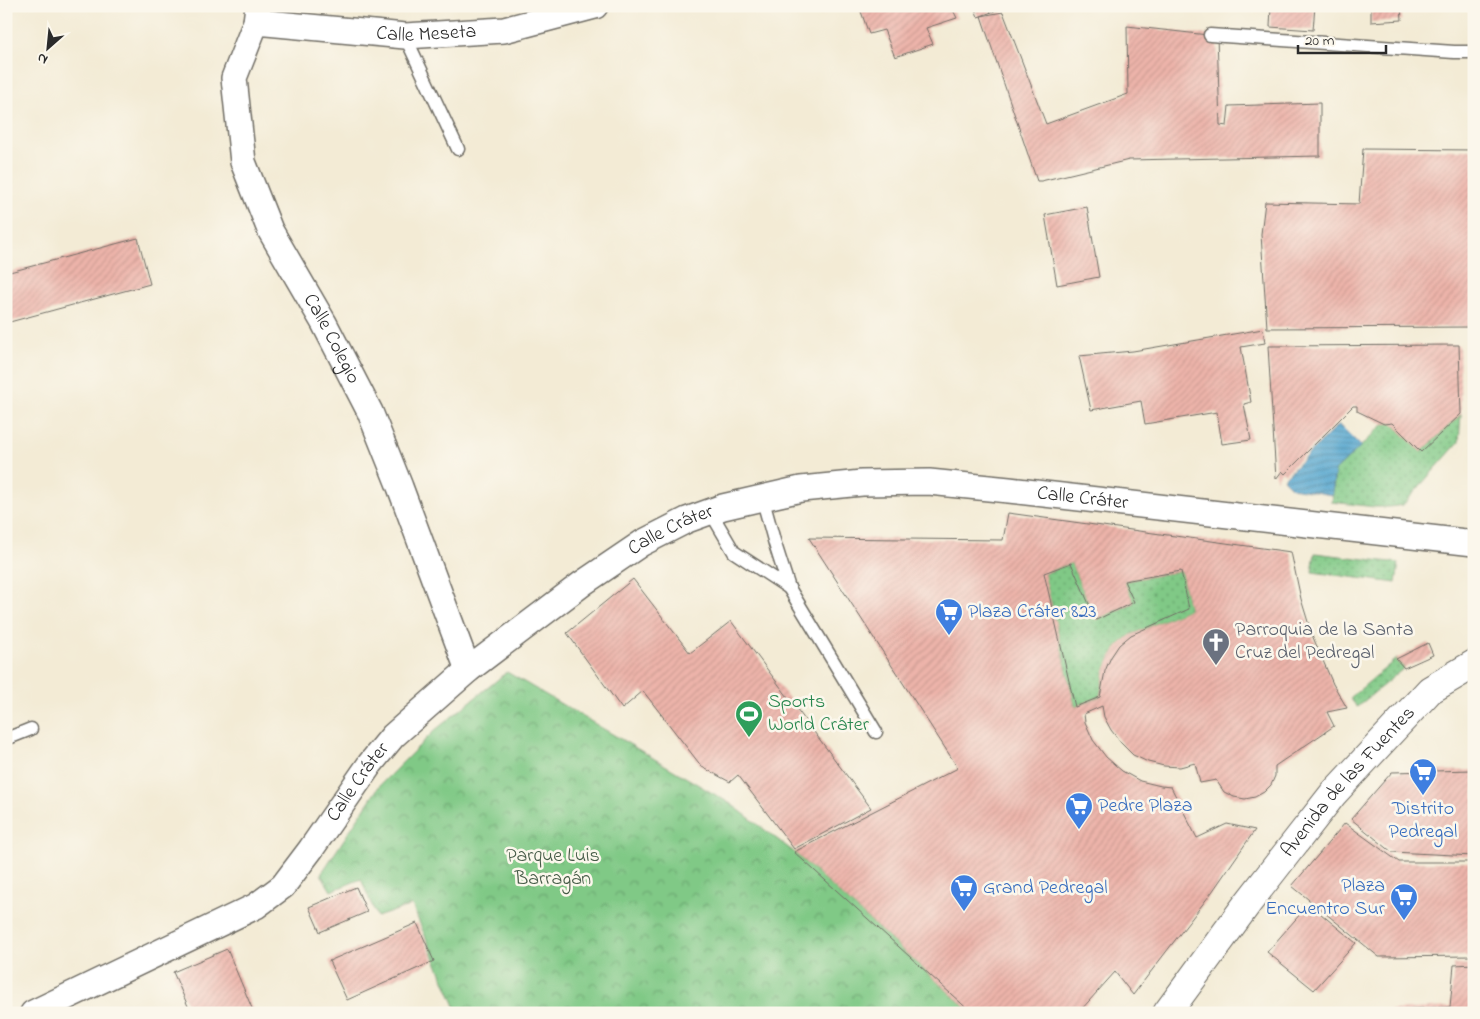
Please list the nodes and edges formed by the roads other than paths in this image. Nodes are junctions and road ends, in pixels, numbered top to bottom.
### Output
1 (595, 6) edge
2 (257, 14) edge
3 (1210, 35) dead end
4 (406, 36) junction
5 (1474, 52) edge
6 (458, 148) dead end
7 (762, 498) junction
8 (710, 511) junction
9 (1474, 543) edge
10 (789, 588) junction
11 (1474, 664) edge
12 (468, 670) junction
13 (31, 729) dead end
14 (876, 732) dead end
15 (6, 739) edge
16 (33, 1013) edge
17 (1167, 1013) edge

1 - 4 street, Calle Meseta
2 - 4 street, Calle Meseta
2 - 12 street, Calle Colegio
3 - 5 lane
4 - 6 lane
7 - 8 street, Calle Cráter
7 - 9 street, Calle Cráter
7 - 10 lane
8 - 10 lane
8 - 12 street, Calle Cráter
10 - 14 lane
11 - 17 street, Avenida de las Fuentes
12 - 16 street, Calle Cráter
13 - 15 lane

